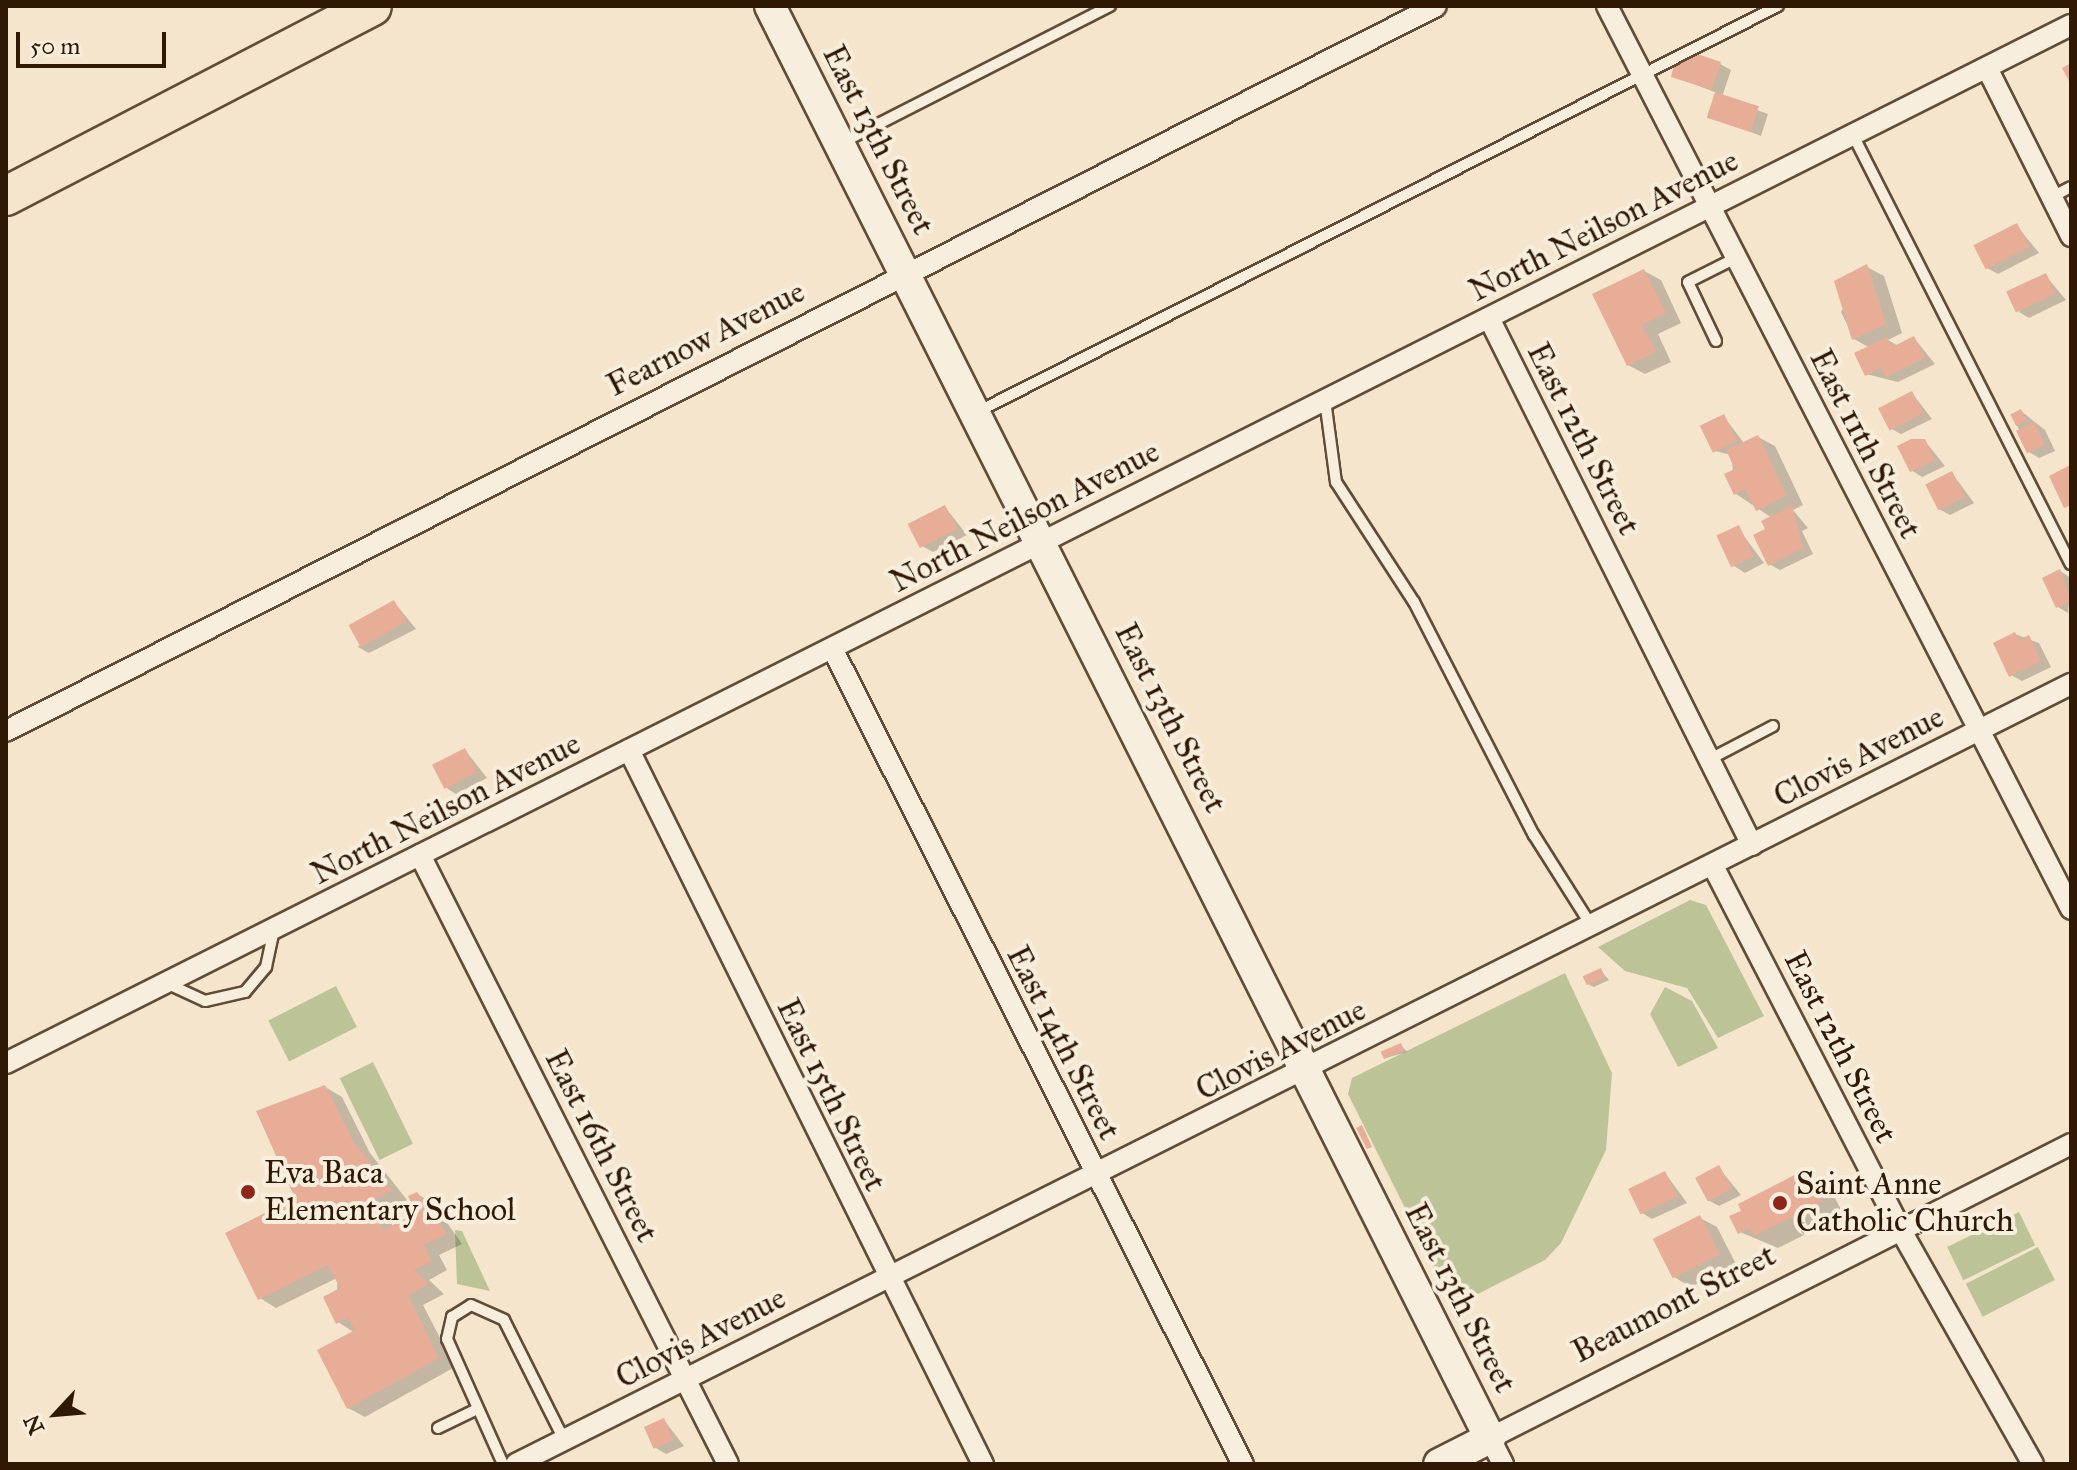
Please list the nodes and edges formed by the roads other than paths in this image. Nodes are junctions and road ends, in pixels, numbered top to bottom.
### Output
1 (372, 6) edge
2 (1110, 6) edge
3 (1436, 6) edge
4 (1607, 6) edge
5 (1778, 6) edge
6 (780, 9) edge
7 (2071, 25) edge
8 (1987, 68) junction
9 (1642, 75) junction
10 (1853, 135) junction
11 (839, 143) junction
12 (2071, 187) edge
13 (6, 196) edge
14 (2052, 197) junction
15 (1710, 207) junction
16 (2071, 236) edge
17 (1736, 258) junction
18 (904, 271) junction
19 (1489, 318) junction
20 (1716, 341) dead end
21 (1325, 400) junction
22 (975, 413) junction
23 (1041, 543) junction
24 (2071, 564) edge
25 (832, 648) junction
26 (2071, 684) edge
27 (1773, 726) dead end
28 (1979, 729) junction
29 (6, 731) edge
30 (629, 750) junction
31 (1710, 759) junction
32 (1752, 845) junction
33 (420, 855) junction
34 (1713, 866) junction
35 (2071, 909) edge
36 (1592, 927) junction
37 (274, 929) junction
38 (166, 983) junction
39 (6, 1063) edge
40 (1307, 1071) junction
41 (2071, 1144) edge
42 (1096, 1175) junction
43 (1900, 1229) junction
44 (887, 1276) junction
45 (685, 1380) junction
46 (477, 1409) junction
47 (438, 1428) dead end
48 (564, 1440) junction
49 (1497, 1451) edge
50 (2031, 1463) edge
51 (503, 1464) edge
52 (516, 1464) edge
53 (728, 1464) edge
54 (983, 1464) edge
55 (1243, 1464) edge
56 (1439, 1464) edge

1 - 13 highway
2 - 11 lane
3 - 18 street, Fearnow Avenue
4 - 9 street, East 11th Street
5 - 9 lane
6 - 11 street, East 13th Street
7 - 8 street, North Neilson Avenue
8 - 10 street, North Neilson Avenue
8 - 14 street
9 - 15 street, East 11th Street
9 - 22 lane
10 - 15 street, North Neilson Avenue
10 - 24 lane
11 - 18 street, East 13th Street
12 - 14 lane
14 - 16 street
15 - 17 street, East 11th Street
15 - 19 street, North Neilson Avenue
17 - 20 lane
17 - 28 street, East 11th Street
18 - 22 street, East 13th Street
18 - 29 street, Fearnow Avenue
19 - 21 street, North Neilson Avenue
19 - 31 street, East 12th Street
21 - 23 street, North Neilson Avenue
21 - 36 lane
22 - 23 street, East 13th Street
23 - 25 street, North Neilson Avenue
23 - 40 street, East 13th Street
25 - 30 street, North Neilson Avenue
25 - 42 street, East 14th Street
26 - 28 street, Clovis Avenue
27 - 31 lane
28 - 32 street, Clovis Avenue
28 - 35 street, East 11th Street
30 - 33 street, North Neilson Avenue
30 - 44 street, East 15th Street
31 - 32 street, East 12th Street
32 - 34 street, Clovis Avenue
33 - 37 street, North Neilson Avenue
33 - 45 street, East 16th Street
34 - 36 street, Clovis Avenue
34 - 43 street, East 12th Street
36 - 40 street, Clovis Avenue
37 - 38 street, North Neilson Avenue
37 - 38 lane
38 - 39 street, North Neilson Avenue
40 - 42 street, Clovis Avenue
40 - 49 street, East 13th Street
41 - 43 street, Beaumont Street
42 - 44 street, Clovis Avenue
42 - 55 street, East 14th Street
43 - 49 street, Beaumont Street
43 - 50 street, East 12th Street
44 - 45 street, Clovis Avenue
44 - 54 street, East 15th Street
45 - 48 street, Clovis Avenue
45 - 53 street, East 16th Street
46 - 47 lane
46 - 48 lane
46 - 51 lane
48 - 52 street, Clovis Avenue
49 - 56 street, Beaumont Street

